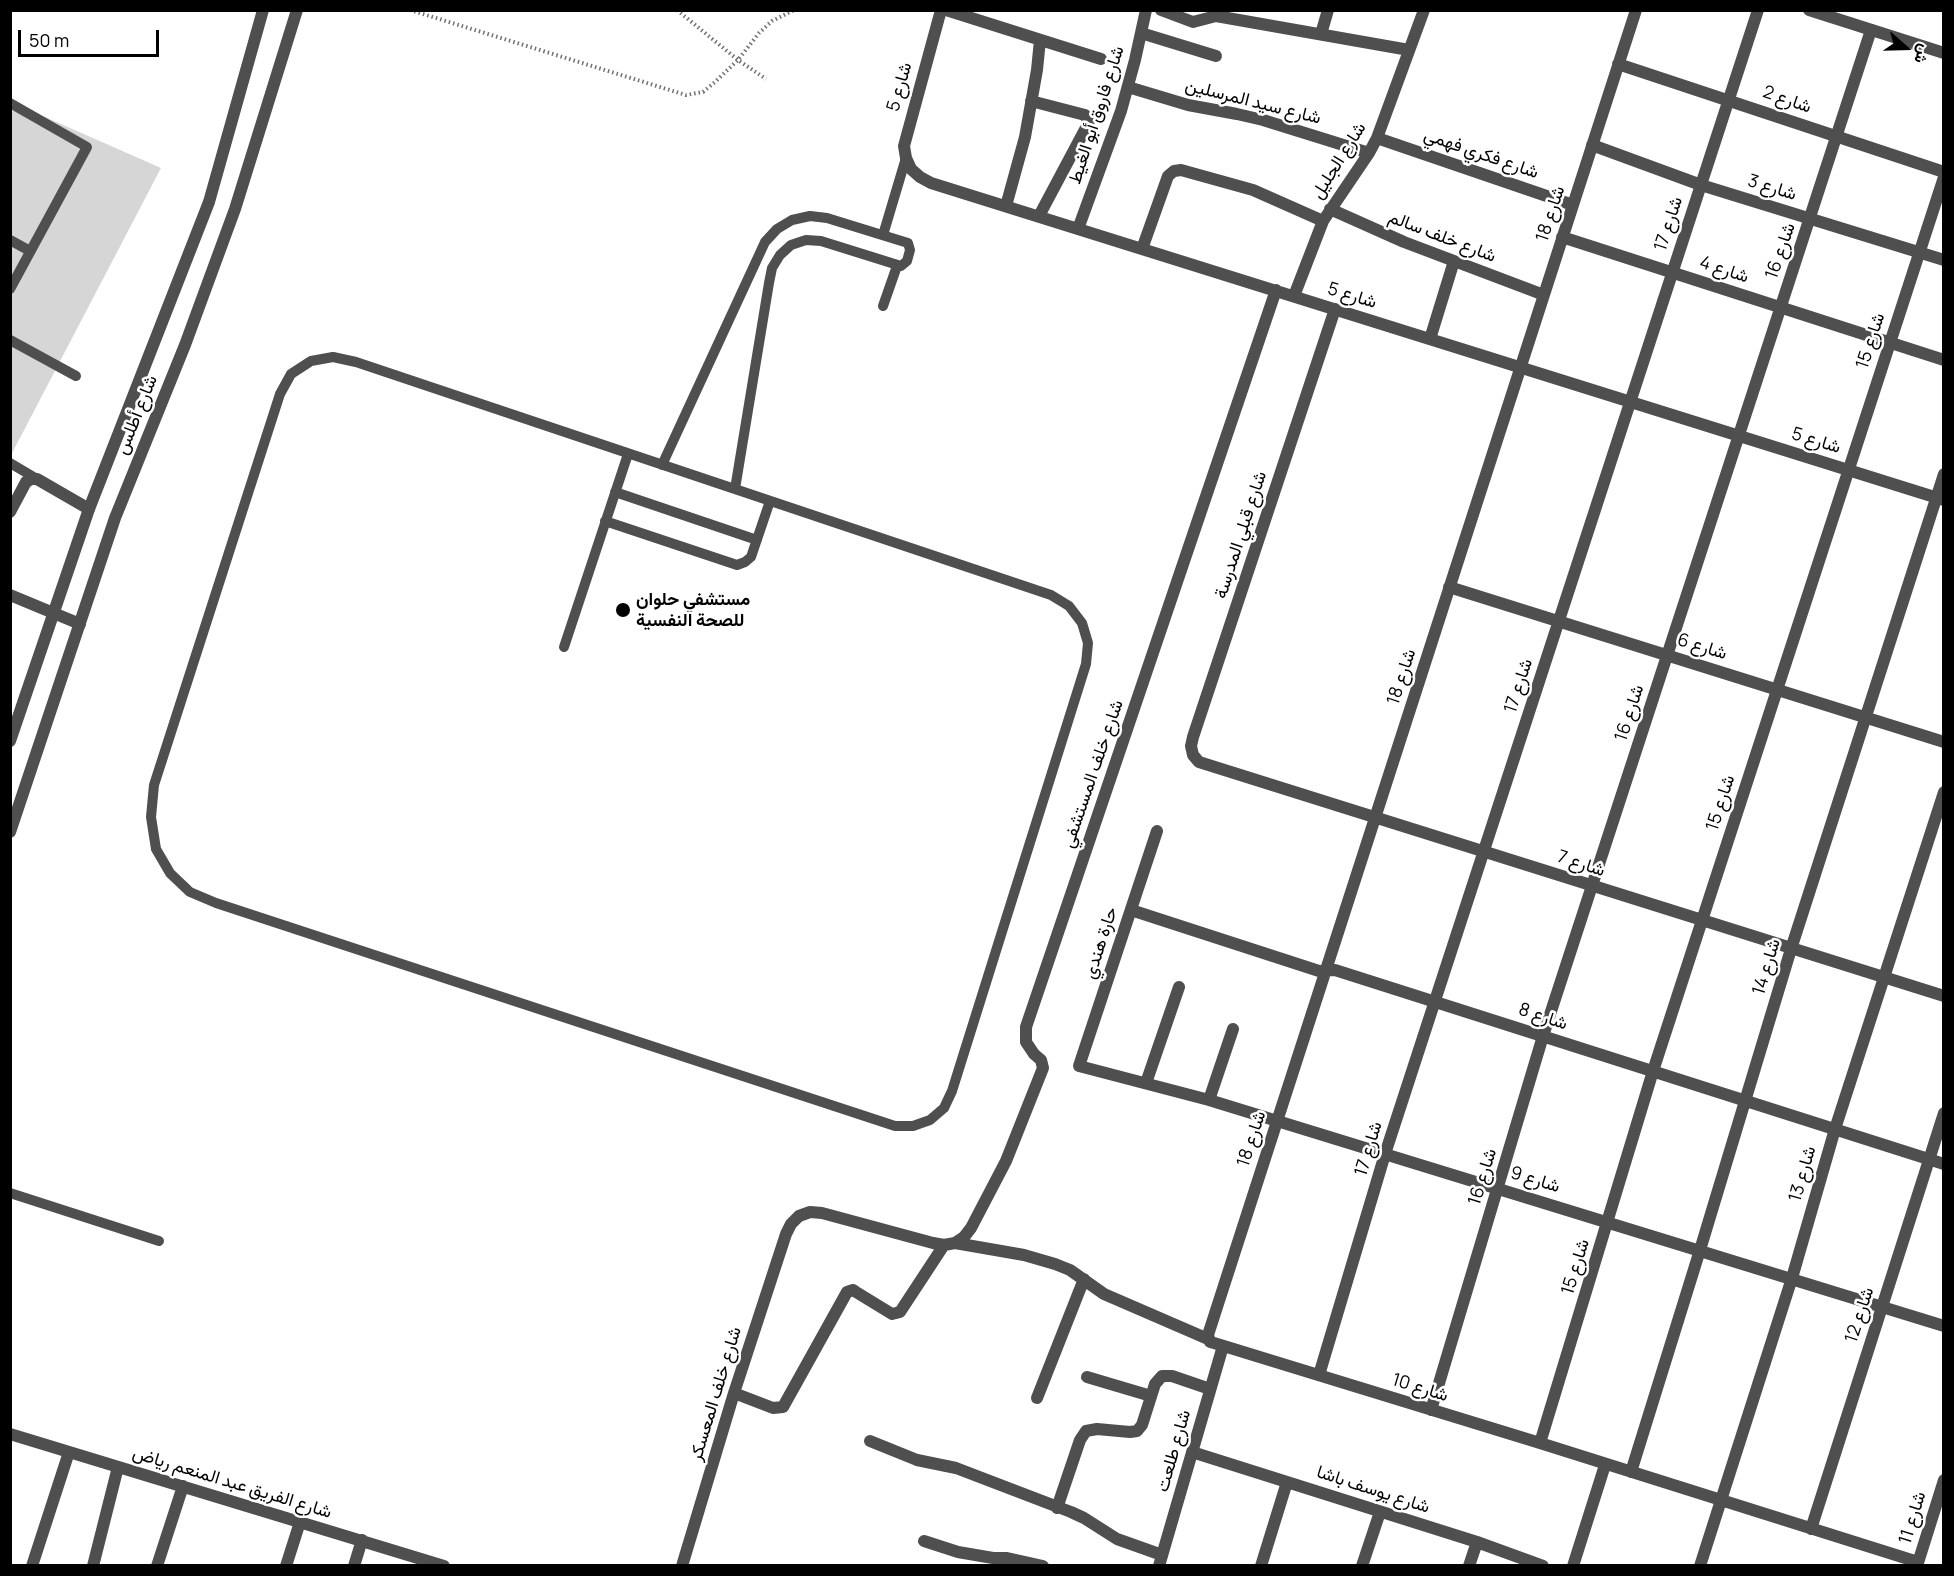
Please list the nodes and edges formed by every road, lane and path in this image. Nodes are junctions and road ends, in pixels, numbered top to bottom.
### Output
1 (263, 10) edge
2 (297, 10) edge
3 (410, 10) edge
4 (677, 10) edge
5 (794, 10) edge
6 (940, 10) edge
7 (946, 10) edge
8 (1146, 10) edge
9 (1161, 10) edge
10 (1328, 10) edge
11 (1424, 10) edge
12 (1636, 10) edge
13 (1758, 10) edge
14 (1809, 10) edge
15 (1871, 30) junction
16 (1141, 33) junction
17 (1321, 34) junction
18 (1040, 40) junction
19 (1409, 50) junction
20 (1944, 53) edge
21 (1216, 56) dead end
22 (1101, 59) dead end
23 (738, 60) junction
24 (1618, 64) junction
25 (766, 79) dead end
26 (1128, 87) junction
27 (1729, 99) junction
28 (1031, 101) junction
29 (10, 103) edge
30 (1838, 136) junction
31 (1377, 138) junction
32 (1592, 145) junction
33 (1369, 153) junction
34 (906, 158) junction
35 (1944, 172) edge
36 (1944, 177) edge
37 (1701, 185) junction
38 (1573, 205) junction
39 (1006, 206) junction
40 (1330, 209) junction
41 (1039, 216) junction
42 (1811, 219) junction
43 (1323, 221) junction
44 (1078, 229) junction
45 (883, 235) junction
46 (1562, 237) junction
47 (10, 240) edge
48 (1142, 249) junction
49 (30, 251) junction
50 (1919, 252) junction
51 (1944, 260) edge
52 (1454, 261) junction
53 (897, 266) junction
54 (1672, 273) junction
55 (13, 276) edge
56 (10, 289) edge
57 (1276, 290) junction
58 (1544, 295) junction
59 (1294, 296) junction
60 (884, 306) dead end
61 (1781, 307) junction
62 (1335, 309) junction
63 (1430, 339) junction
64 (10, 340) edge
65 (1890, 342) junction
66 (1944, 360) edge
67 (1520, 367) junction
68 (76, 376) dead end
69 (1630, 402) junction
70 (1739, 436) junction
71 (628, 454) junction
72 (10, 464) edge
73 (662, 465) junction
74 (1848, 470) junction
75 (1944, 474) edge
76 (37, 479) junction
77 (735, 489) junction
78 (615, 492) junction
79 (1940, 499) edge
80 (770, 501) junction
81 (89, 509) junction
82 (10, 512) edge
83 (605, 521) junction
84 (757, 540) junction
85 (1449, 587) junction
86 (10, 595) edge
87 (53, 614) junction
88 (1559, 621) junction
89 (80, 624) junction
90 (564, 647) dead end
91 (1668, 656) junction
92 (1777, 690) junction
93 (1865, 717) junction
94 (10, 741) edge
95 (1944, 742) edge
96 (1207, 766) joint
97 (1944, 792) edge
98 (1375, 818) junction
99 (1157, 831) dead end
100 (10, 832) edge
101 (1483, 852) junction
102 (1592, 887) junction
103 (1131, 910) junction
104 (1702, 921) junction
105 (1791, 949) junction
106 (1326, 971) junction
107 (1883, 978) junction
108 (1179, 987) dead end
109 (1944, 996) edge
110 (1435, 1002) junction
111 (1233, 1029) dead end
112 (1544, 1036) junction
113 (1079, 1066) joint
114 (1653, 1071) junction
115 (1146, 1083) junction
116 (1209, 1100) junction
117 (1746, 1101) junction
118 (1944, 1113) edge
119 (1277, 1121) junction
120 (1835, 1129) junction
121 (1385, 1154) junction
122 (1929, 1159) junction
123 (1944, 1164) edge
124 (1498, 1188) junction
125 (10, 1193) edge
126 (1608, 1222) junction
127 (159, 1241) dead end
128 (949, 1244) junction
129 (1700, 1250) junction
130 (1792, 1278) junction
131 (1084, 1279) junction
132 (1882, 1306) junction
133 (1944, 1326) edge
134 (1209, 1339) junction
135 (1223, 1346) junction
136 (1319, 1375) junction
137 (1087, 1377) dead end
138 (1210, 1389) junction
139 (734, 1393) junction
140 (1151, 1396) junction
141 (1037, 1398) dead end
142 (1431, 1410) junction
143 (11, 1435) edge
144 (870, 1442) dead end
145 (1540, 1443) junction
146 (69, 1452) junction
147 (1192, 1452) junction
148 (1605, 1465) junction
149 (118, 1467) junction
150 (1631, 1472) junction
151 (1944, 1480) edge
152 (1287, 1482) junction
153 (183, 1486) junction
154 (1722, 1501) junction
155 (1057, 1508) junction
156 (1380, 1512) junction
157 (300, 1522) junction
158 (1811, 1529) junction
159 (362, 1540) junction
160 (924, 1541) dead end
161 (1477, 1542) junction
162 (1161, 1560) edge
163 (419, 1562) edge
164 (1918, 1564) edge
165 (32, 1566) edge
166 (93, 1566) edge
167 (157, 1566) edge
168 (286, 1566) edge
169 (354, 1566) edge
170 (444, 1566) edge
171 (682, 1566) edge
172 (1043, 1566) edge
173 (1261, 1566) edge
174 (1362, 1566) edge
175 (1469, 1566) edge
176 (1542, 1566) edge
177 (1573, 1566) edge
178 (1700, 1566) edge

1 - 81 street, شارع أطلس
2 - 89 street, شارع أطلس
3 - 23 path
4 - 23 path
5 - 23 path
6 - 34 street, شارع 5
7 - 18 street
8 - 16 street, شارع فاروق أبو الغيط
9 - 17 street
10 - 17 street
11 - 19 street, شارع الجليل
12 - 24 street, شارع 18
13 - 27 street, شارع 17
14 - 15 street
15 - 20 street
15 - 30 street, شارع 16
16 - 21 street
16 - 26 street, شارع فاروق أبو الغيط
17 - 19 street
18 - 22 street
18 - 28 street
19 - 31 street, شارع الجليل
23 - 25 path
24 - 27 street, شارع 2
24 - 32 street, شارع 18
26 - 33 street, شارع سيد المرسلين
26 - 44 street, شارع فاروق أبو الغيط
27 - 30 street, شارع 2
27 - 37 street, شارع 17
28 - 39 street
28 - 41 street
29 - 49 lane
30 - 35 street, شارع 2
30 - 42 street, شارع 16
31 - 33 street, شارع الجليل
31 - 38 street, شارع فكري فهمي
32 - 37 street, شارع 3
32 - 38 street, شارع 18
33 - 40 street, شارع الجليل
34 - 39 street, شارع 5
34 - 45 lane
36 - 50 street, شارع 15
37 - 42 street, شارع 3
37 - 54 street, شارع 17
38 - 46 street, شارع 18
39 - 41 street, شارع 5
40 - 43 street, شارع الجليل
40 - 52 street, شارع خلف سالم
41 - 44 street, شارع 5
42 - 50 street, شارع 3
42 - 61 street, شارع 16
43 - 48 street
43 - 59 street, شارع الجليل
44 - 48 street, شارع 5
45 - 53 lane
45 - 73 lane
46 - 54 street, شارع 4
46 - 58 street, شارع 18
47 - 49 lane
48 - 57 street, شارع 5
49 - 55 lane
50 - 51 street, شارع 3
50 - 65 street, شارع 15
52 - 58 street, شارع خلف سالم
52 - 63 street
53 - 60 lane
53 - 77 lane
54 - 61 street, شارع 4
54 - 69 street, شارع 17
55 - 56 lane
57 - 59 street, شارع 5
57 - 128 street, شارع خلف المستشفي
58 - 67 street, شارع 18
59 - 62 street, شارع 5
61 - 65 street, شارع 4
61 - 70 street, شارع 16
62 - 63 street, شارع 5
62 - 96 street, شارع قبلي المدرسة
63 - 67 street, شارع 5
64 - 68 lane
65 - 66 street, شارع 4
65 - 74 street, شارع 15
67 - 69 street, شارع 5
67 - 85 street, شارع 18
69 - 70 street, شارع 5
69 - 88 street, شارع 17
70 - 74 street, شارع 5
70 - 91 street, شارع 16
71 - 73 lane
71 - 78 lane
71 - 80 lane
72 - 76 lane
73 - 77 lane
74 - 79 street, شارع 5
74 - 92 street, شارع 15
75 - 79 street, شارع 14
76 - 81 street
76 - 82 street
77 - 80 lane
78 - 83 lane
78 - 84 lane
79 - 93 street, شارع 14
80 - 84 lane
81 - 87 street, شارع أطلس
83 - 84 lane
83 - 90 lane
85 - 88 street, شارع 6
85 - 98 street, شارع 18
86 - 87 street
87 - 89 street
87 - 94 street, شارع أطلس
88 - 91 street, شارع 6
88 - 101 street, شارع 17
89 - 100 street, شارع أطلس
91 - 92 street, شارع 6
91 - 102 street, شارع 16
92 - 93 street, شارع 6
92 - 104 street, شارع 15
93 - 95 street, شارع 6
93 - 105 street, شارع 14
96 - 98 street, شارع 7
97 - 107 street, شارع 13
98 - 101 street, شارع 7
98 - 106 street, شارع 18
99 - 103 street, حارة هندي
101 - 102 street, شارع 7
101 - 110 street, شارع 17
102 - 104 street, شارع 7
102 - 112 street, شارع 16
103 - 106 street, شارع 8
103 - 113 street, حارة هندي
104 - 105 street, شارع 7
104 - 114 street, شارع 15
105 - 107 street, شارع 7
105 - 117 street, شارع 14
106 - 110 street, شارع 8
106 - 119 street, شارع 18
107 - 109 street, شارع 7
107 - 120 street, شارع 13
108 - 115 street
110 - 112 street, شارع 8
110 - 121 street, شارع 17
111 - 116 street
112 - 114 street, شارع 8
112 - 124 street, شارع 16
113 - 115 street, شارع 9
114 - 117 street, شارع 8
114 - 126 street, شارع 15
115 - 116 street, شارع 9
116 - 119 street, شارع 9
117 - 120 street, شارع 8
117 - 129 street, شارع 14
118 - 122 street, شارع 12
119 - 121 street, شارع 9
119 - 134 street, شارع 18
120 - 122 street, شارع 8
120 - 130 street, شارع 13
121 - 124 street, شارع 9
121 - 136 street, شارع 17
122 - 123 street, شارع 8
122 - 132 street, شارع 12
124 - 126 street, شارع 9
124 - 142 street, شارع 16
125 - 127 lane
126 - 129 street, شارع 9
126 - 145 street, شارع 15
128 - 131 street
128 - 139 street
128 - 139 street, شارع خلف المعسكر
129 - 130 street, شارع 9
129 - 150 street, شارع 14
130 - 132 street, شارع 9
130 - 154 street, شارع 13
131 - 134 street
131 - 141 street
132 - 133 street, شارع 9
132 - 158 street, شارع 12
134 - 135 street
135 - 136 street, شارع 10
135 - 138 street, شارع طلعت
136 - 142 street, شارع 10
137 - 140 street
138 - 140 street
138 - 147 street, شارع طلعت
139 - 171 street, شارع خلف المعسكر
140 - 155 street
142 - 145 street, شارع 10
143 - 146 street, شارع الفريق عبد المنعم رياض
144 - 155 street
145 - 148 street, شارع 10
146 - 149 street, شارع الفريق عبد المنعم رياض
146 - 165 street
147 - 152 street, شارع يوسف باشا
147 - 162 street, شارع طلعت
148 - 150 street, شارع 10
148 - 177 street
149 - 153 street, شارع الفريق عبد المنعم رياض
149 - 166 street
150 - 154 street, شارع 10
151 - 164 street, شارع 11
152 - 156 street, شارع يوسف باشا
152 - 173 street
153 - 157 street, شارع الفريق عبد المنعم رياض
153 - 167 street
154 - 158 street, شارع 10
154 - 178 street, شارع 13
155 - 162 street
156 - 161 street, شارع يوسف باشا
156 - 174 street
157 - 159 street, شارع الفريق عبد المنعم رياض
157 - 168 street
158 - 164 street, شارع 10
159 - 163 street, شارع الفريق عبد المنعم رياض
159 - 169 street
160 - 172 street
161 - 175 street
161 - 176 street, شارع يوسف باشا
163 - 170 street, شارع الفريق عبد المنعم رياض

